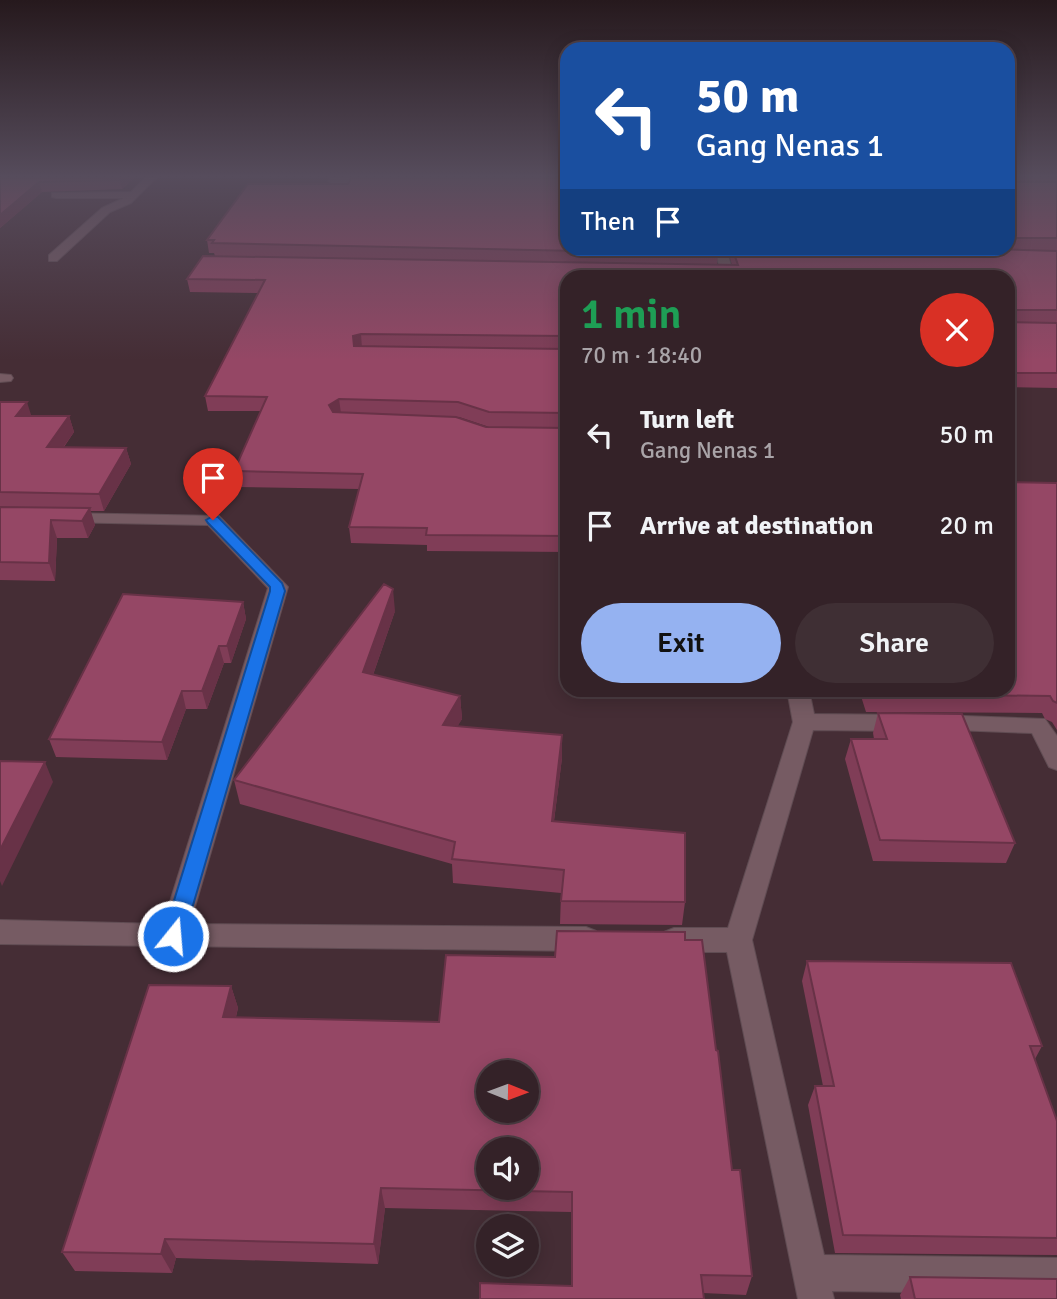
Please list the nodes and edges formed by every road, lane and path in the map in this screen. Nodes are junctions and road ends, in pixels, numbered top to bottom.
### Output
1 (74, 239) edge
2 (53, 258) dead end
3 (53, 517) edge
4 (799, 697) edge
5 (804, 722) junction
6 (1057, 761) edge
7 (0, 932) edge
8 (173, 936) junction
9 (738, 940) junction
10 (1057, 1276) edge
11 (813, 1286) edge

1 - 2 street
3 - 8 street
4 - 5 street
5 - 6 street
5 - 9 street
7 - 8 street
8 - 9 street
9 - 11 street
10 - 11 street

